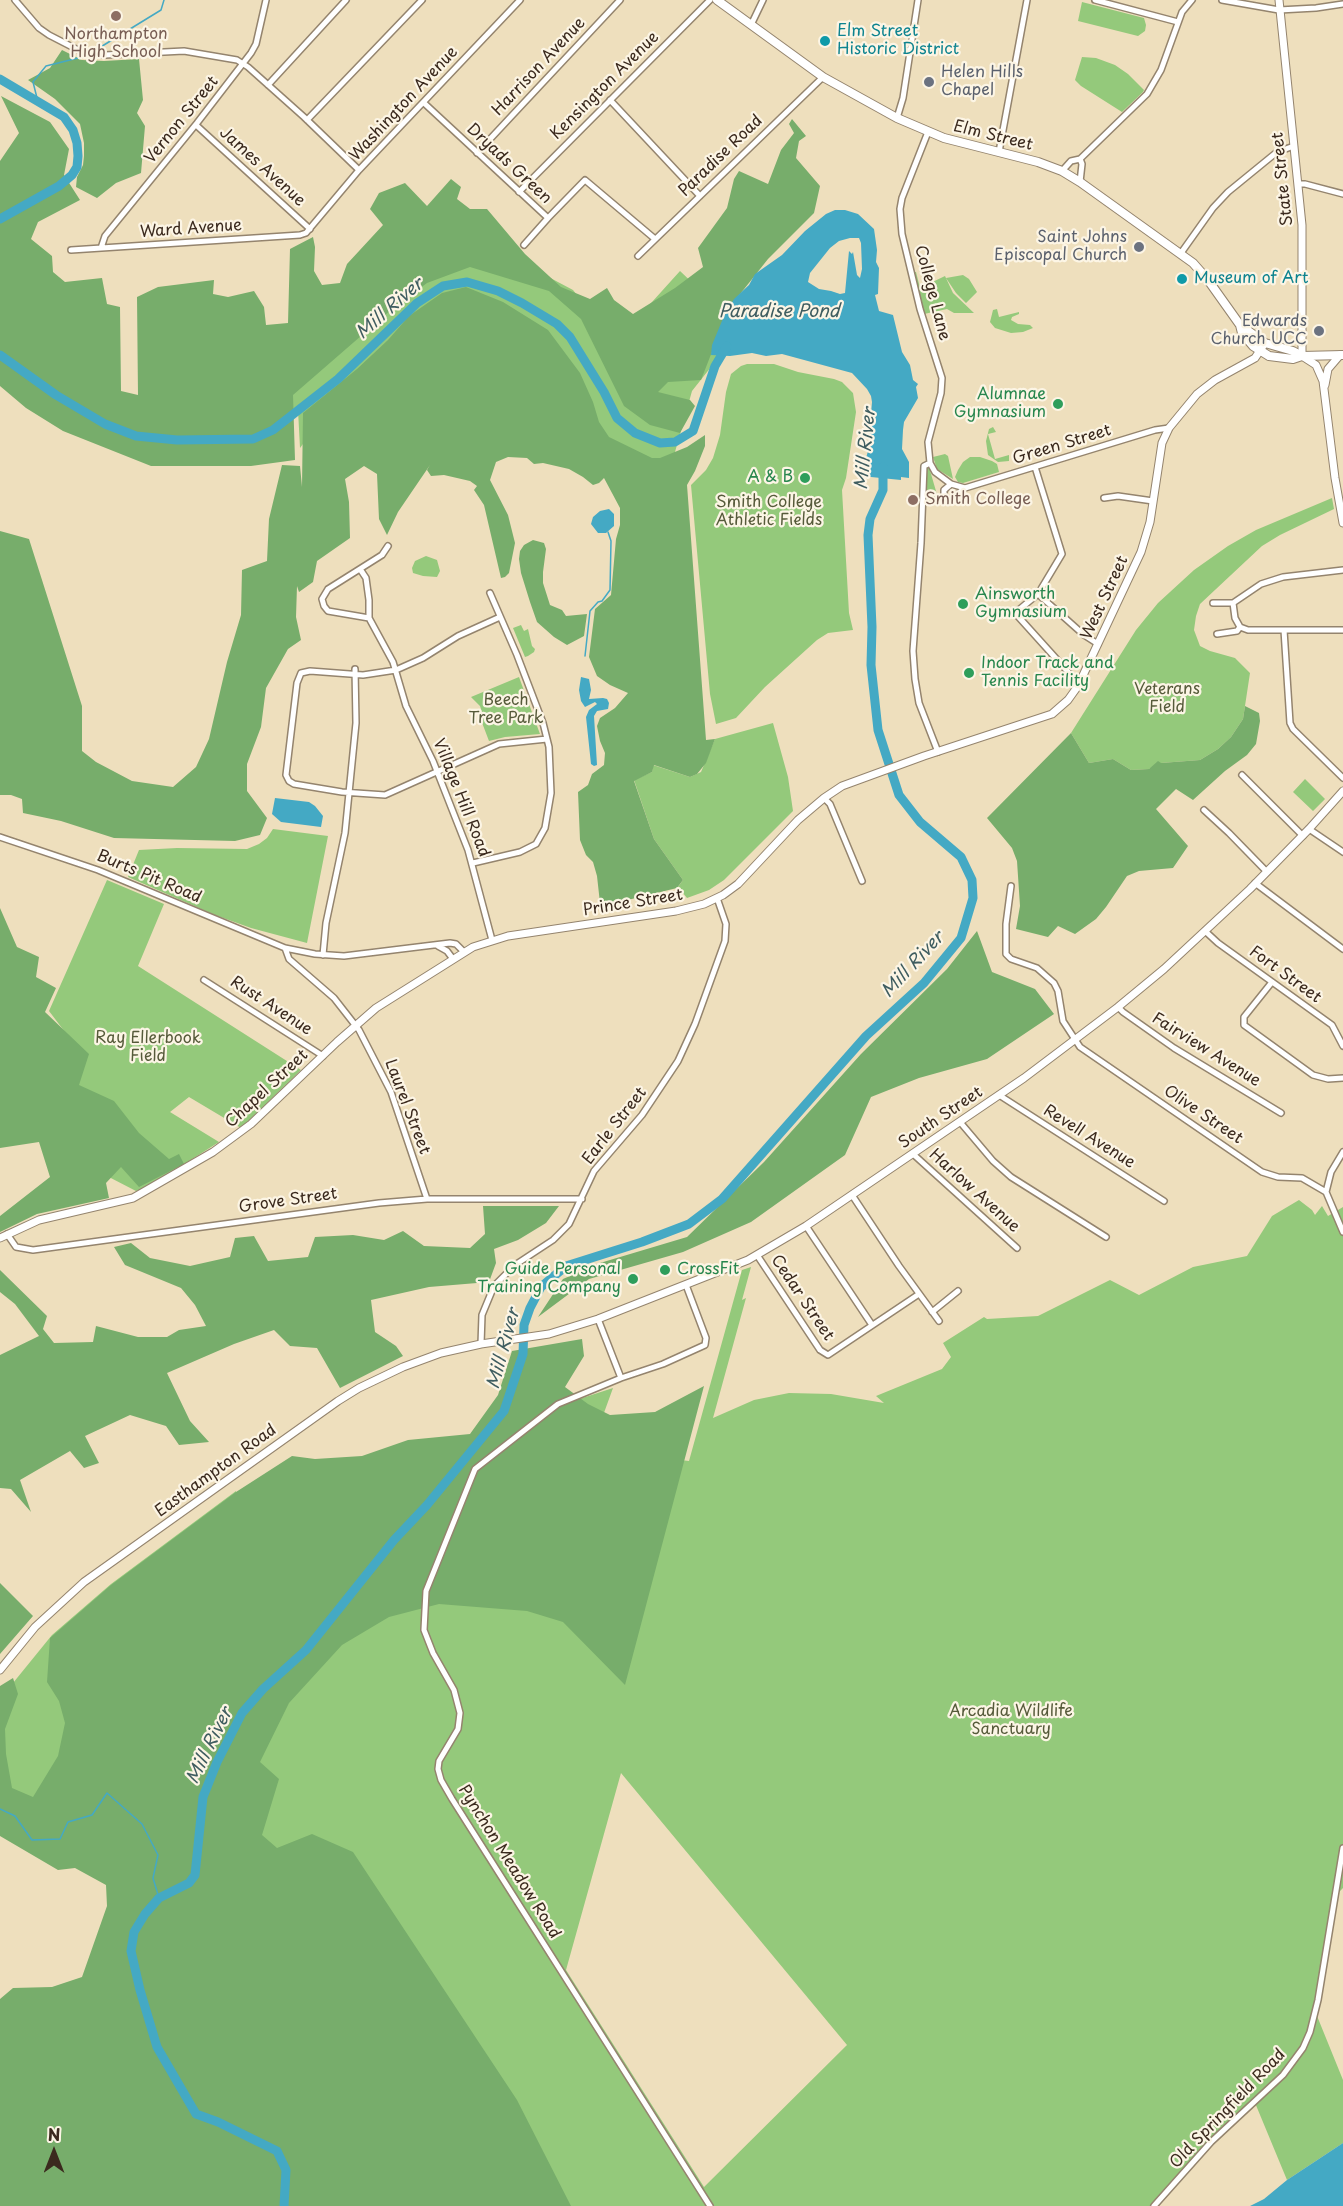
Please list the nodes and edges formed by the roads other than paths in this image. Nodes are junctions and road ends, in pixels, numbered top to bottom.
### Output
1 (15, 0) edge
2 (266, 0) edge
3 (346, 0) edge
4 (422, 0) edge
5 (520, 0) edge
6 (620, 0) edge
7 (710, 0) edge
8 (717, 0) edge
9 (763, 0) edge
10 (918, 0) edge
11 (1027, 0) edge
12 (1095, 0) edge
13 (1192, 0) edge
14 (1222, 0) edge
15 (1279, 0) edge
16 (1246, 2) edge
17 (1343, 4) edge
18 (1280, 10) junction
19 (1178, 22) junction
20 (751, 25) junction
21 (244, 64) junction
22 (823, 77) junction
23 (267, 85) junction
24 (610, 100) junction
25 (424, 103) junction
26 (897, 118) junction
27 (307, 120) junction
28 (196, 125) junction
29 (928, 132) junction
30 (1294, 146) junction
31 (999, 152) junction
32 (477, 153) junction
33 (1080, 159) junction
34 (360, 170) junction
35 (1062, 171) junction
36 (1080, 182) junction
37 (1298, 184) junction
38 (519, 192) junction
39 (1343, 194) edge
40 (700, 196) junction
41 (548, 219) junction
42 (310, 229) junction
43 (655, 239) junction
44 (524, 245) dead end
45 (101, 248) junction
46 (71, 250) dead end
47 (1181, 253) junction
48 (638, 256) dead end
49 (1240, 325) junction
50 (1265, 343) junction
51 (1261, 352) junction
52 (1341, 355) edge
53 (1302, 356) junction
54 (1325, 391) junction
55 (1168, 428) junction
56 (930, 463) junction
57 (1035, 467) junction
58 (951, 484) junction
59 (964, 488) junction
60 (1104, 498) dead end
61 (1153, 501) junction
62 (1343, 523) edge
63 (388, 546) dead end
64 (360, 569) junction
65 (1343, 570) edge
66 (490, 593) dead end
67 (1038, 594) junction
68 (1213, 603) dead end
69 (1233, 603) junction
70 (500, 617) junction
71 (369, 618) junction
72 (1240, 627) junction
73 (1284, 630) junction
74 (1343, 630) edge
75 (1217, 634) dead end
76 (1098, 644) junction
77 (396, 670) junction
78 (355, 672) junction
79 (1079, 684) junction
80 (547, 739) junction
81 (938, 752) junction
82 (437, 770) junction
83 (1242, 775) dead end
84 (1343, 778) edge
85 (1343, 791) edge
86 (348, 792) junction
87 (824, 798) junction
88 (1204, 810) dead end
89 (1309, 829) junction
90 (1303, 836) junction
91 (0, 837) edge
92 (1343, 852) edge
93 (762, 858) joint
94 (473, 863) junction
95 (1267, 872) junction
96 (862, 881) dead end
97 (1255, 883) junction
98 (1011, 886) dead end
99 (717, 898) junction
100 (1204, 931) junction
101 (492, 940) junction
102 (438, 946) junction
103 (285, 948) junction
104 (1343, 949) edge
105 (464, 952) junction
106 (323, 955) junction
107 (453, 959) junction
108 (204, 980) dead end
109 (1272, 982) junction
110 (1118, 1007) junction
111 (356, 1025) junction
112 (1332, 1025) junction
113 (1343, 1033) edge
114 (1075, 1040) junction
115 (1343, 1047) edge
116 (323, 1056) junction
117 (1343, 1078) edge
118 (999, 1095) junction
119 (1281, 1113) dead end
120 (960, 1122) junction
121 (1343, 1152) edge
122 (913, 1154) junction
123 (1326, 1192) junction
124 (852, 1195) junction
125 (427, 1199) junction
126 (582, 1199) junction
127 (1164, 1201) dead end
128 (806, 1226) junction
129 (1343, 1232) edge
130 (4, 1236) edge
131 (1106, 1237) dead end
132 (1017, 1248) dead end
133 (757, 1256) junction
134 (686, 1285) junction
135 (958, 1291) dead end
136 (919, 1294) junction
137 (932, 1312) junction
138 (598, 1319) junction
139 (939, 1321) dead end
140 (872, 1325) junction
141 (480, 1344) junction
142 (621, 1378) junction
143 (0, 1670) edge
144 (1343, 1848) edge
145 (710, 2206) edge
146 (1154, 2206) edge

1 - 21 street
2 - 21 street, Vernon Street
3 - 23 street
4 - 27 street
5 - 25 street, Washington Avenue
6 - 32 street, Harrison Avenue
7 - 24 street, Kensington Avenue
8 - 20 highway, Elm Street
9 - 20 street
10 - 26 street
11 - 31 street
12 - 19 street
13 - 19 street
14 - 16 street
15 - 18 main road, State Street
16 - 18 street
17 - 18 street
18 - 30 main road, State Street
19 - 33 street
20 - 22 highway, Elm Street
21 - 23 street
21 - 28 street, Vernon Street
22 - 26 highway, Elm Street
22 - 40 street, Paradise Road
23 - 27 street
24 - 38 street, Kensington Avenue
24 - 40 street
25 - 32 street, Dryads Green
25 - 34 street, Washington Avenue
26 - 29 highway, Elm Street
27 - 34 street
28 - 42 street, James Avenue
28 - 45 street, Vernon Street
29 - 31 highway, Elm Street
29 - 56 street, College Lane
30 - 37 main road, State Street
30 - 47 street
31 - 35 highway, Elm Street
32 - 38 street, Dryads Green
33 - 35 street
33 - 36 street
34 - 42 street, Washington Avenue
35 - 36 highway, Elm Street
36 - 47 highway, Elm Street
37 - 39 street
37 - 53 main road, State Street
38 - 41 street, Dryads Green
40 - 43 street, Paradise Road
41 - 43 street, Dryads Green
41 - 44 street
42 - 45 street, Ward Avenue
43 - 48 street, Paradise Road
45 - 46 street, Ward Avenue
47 - 49 highway, Elm Street
49 - 50 highway, Elm Street
49 - 51 highway, Elm Street
50 - 51 main road
50 - 53 highway, Elm Street
51 - 53 highway
51 - 55 main road, West Street
52 - 53 highway
52 - 54 main road
53 - 54 main road
54 - 62 main road
55 - 57 street, Green Street
55 - 61 main road, West Street
56 - 58 street, Green Street
56 - 81 street, College Lane
57 - 59 street, Green Street
57 - 67 street
58 - 59 street, Green Street
58 - 59 street, Green Street
60 - 61 street
61 - 76 main road, West Street
63 - 64 street
64 - 71 street
64 - 71 street
65 - 69 street
66 - 70 street
67 - 76 street
67 - 79 street
68 - 69 street
69 - 72 street
70 - 77 street
70 - 80 street
71 - 77 street, Village Hill Road
72 - 73 street
72 - 75 street
73 - 74 street
73 - 84 street
76 - 79 main road, West Street
77 - 78 street
77 - 82 street, Village Hill Road
78 - 86 street
78 - 86 street
79 - 81 main road, West Street
80 - 82 street
80 - 94 street
81 - 87 main road, West Street
82 - 86 street
82 - 94 street, Village Hill Road
83 - 90 street
85 - 89 main road, South Street
86 - 106 street
87 - 93 main road, West Street
87 - 96 street
88 - 95 street
89 - 90 main road, South Street
89 - 92 street
90 - 95 main road, South Street
91 - 103 street, Burts Pit Road
93 - 99 main road, Prince Street
94 - 101 street, Village Hill Road
95 - 97 main road, South Street
97 - 100 main road, South Street
97 - 104 street
98 - 114 street, Olive Street
99 - 101 main road, Prince Street
99 - 126 street, Earle Street
100 - 109 street, Fort Street
100 - 110 main road, South Street
101 - 105 main road, Chapel Street
102 - 105 street
102 - 106 street
102 - 107 street
103 - 106 street
103 - 111 street, Laurel Street
105 - 107 main road, Chapel Street
107 - 111 main road, Chapel Street
108 - 116 street, Rust Avenue
109 - 112 street, Fort Street
109 - 117 street
110 - 114 main road, South Street
110 - 119 street, Fairview Avenue
111 - 116 main road, Chapel Street
111 - 125 street, Laurel Street
112 - 113 street
112 - 115 street, Fort Street
114 - 118 main road, South Street
114 - 123 street, Olive Street
116 - 130 main road, Chapel Street
118 - 120 main road, South Street
118 - 127 street, Revell Avenue
120 - 122 main road, South Street
120 - 131 street
121 - 123 street
122 - 124 main road, South Street
122 - 132 street, Harlow Avenue
123 - 129 street
124 - 128 main road, South Street
124 - 136 street
125 - 126 street, Grove Street
125 - 130 street, Grove Street
126 - 141 street, Earle Street
128 - 133 main road, South Street
128 - 140 street
133 - 134 main road, South Street
133 - 140 street, Cedar Street
134 - 138 main road, South Street
134 - 142 street
135 - 137 street
136 - 137 street
136 - 140 street
137 - 139 street
138 - 141 main road, South Street
138 - 142 street
141 - 143 main road, Easthampton Road
142 - 145 street, Pynchon Meadow Road
144 - 146 street, Old Springfield Road

